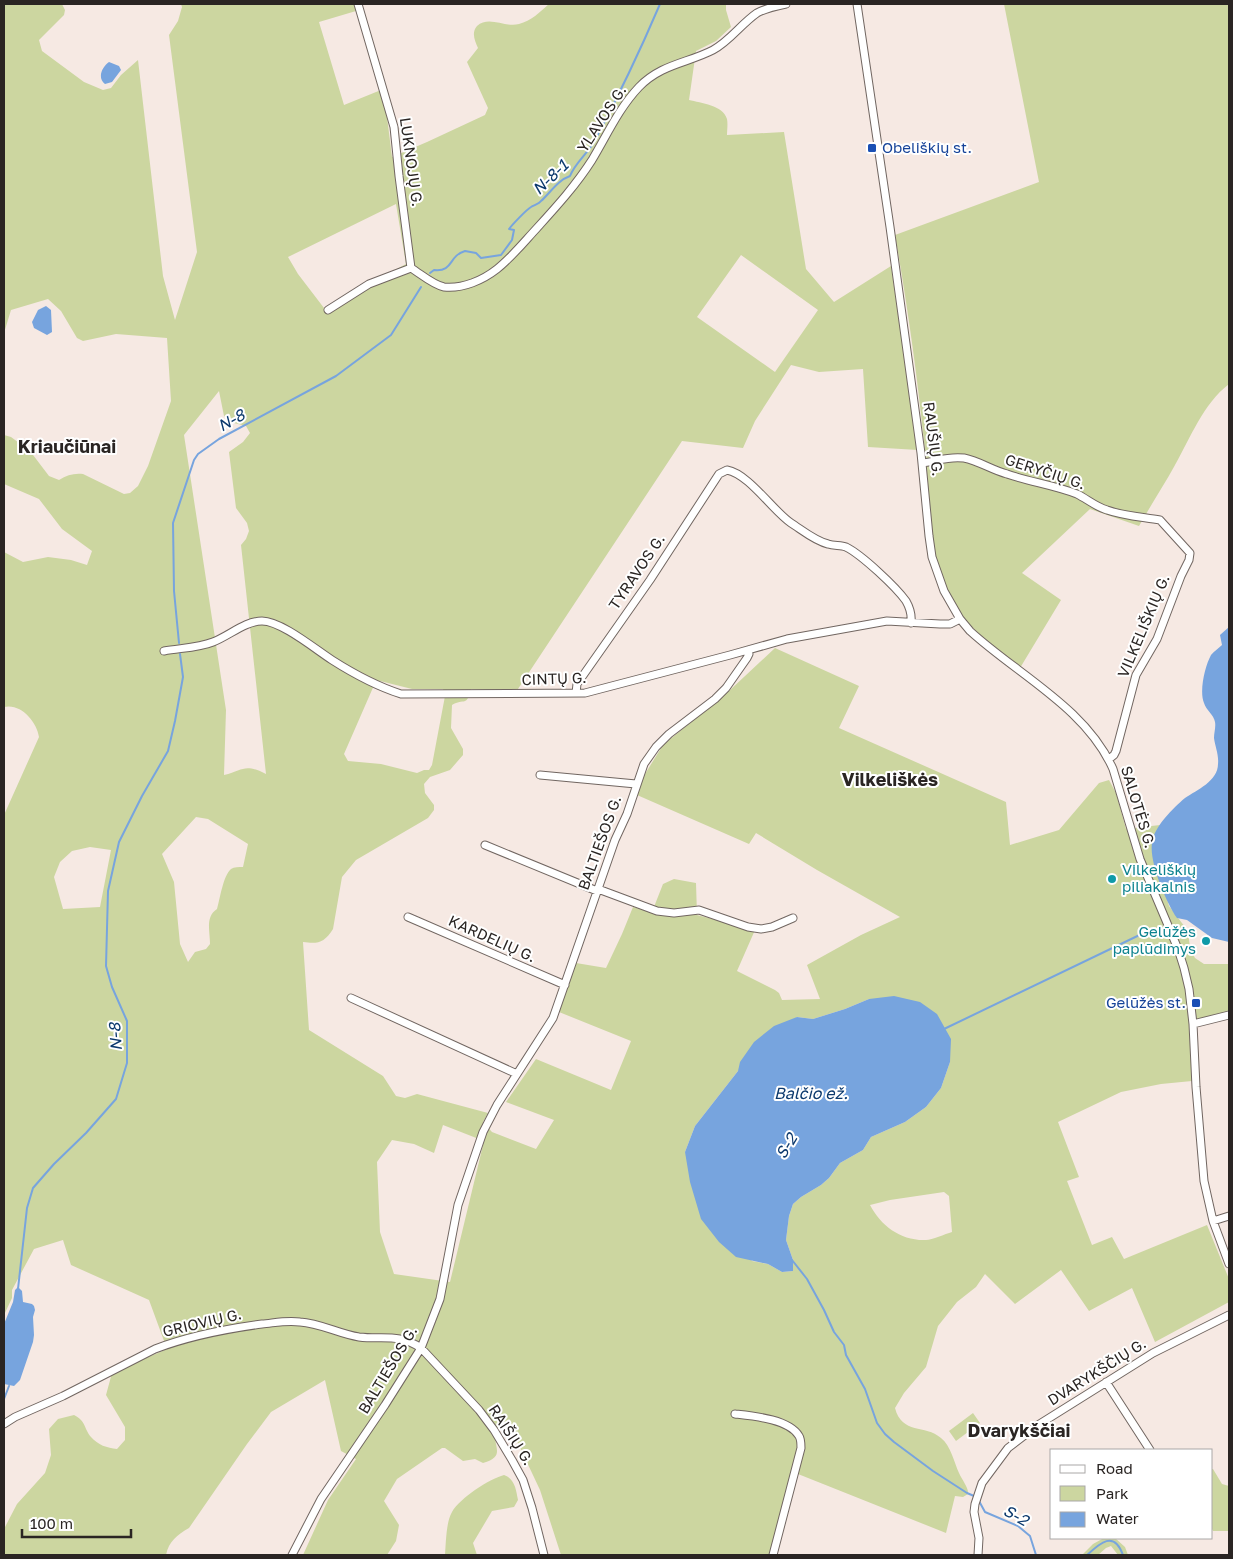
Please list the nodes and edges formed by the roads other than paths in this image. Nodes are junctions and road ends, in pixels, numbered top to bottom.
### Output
1 (358, 4) edge
2 (786, 4) edge
3 (857, 4) edge
4 (411, 268) junction
5 (328, 310) dead end
6 (922, 463) junction
7 (1189, 560) joint
8 (960, 619) junction
9 (911, 623) junction
10 (748, 650) junction
11 (164, 651) dead end
12 (576, 693) junction
13 (1108, 759) junction
14 (540, 775) dead end
15 (636, 784) junction
16 (485, 846) dead end
17 (598, 890) junction
18 (408, 917) dead end
19 (793, 918) dead end
20 (565, 986) junction
21 (351, 998) dead end
22 (1229, 1015) edge
23 (1193, 1024) junction
24 (516, 1074) junction
25 (1229, 1216) edge
26 (1213, 1221) junction
27 (1229, 1264) edge
28 (1229, 1315) edge
29 (421, 1348) junction
30 (1106, 1382) junction
31 (736, 1414) dead end
32 (4, 1424) edge
33 (1149, 1449) edge
34 (292, 1555) edge
35 (544, 1555) edge
36 (774, 1555) edge
37 (978, 1555) edge

1 - 4 street, LUKNOJŲ G.
2 - 4 street, YLAVOS G.
3 - 6 street, RAUŠIŲ G.
4 - 5 street
6 - 7 street, GERYČIŲ G.
6 - 8 street, RAUŠIŲ G.
7 - 13 street, VILKELIŠKIŲ G.
8 - 9 street, CINTŲ G.
8 - 13 street, SALOTĖS G.
9 - 10 street, CINTŲ G.
9 - 12 street, TYRAVOS G.
10 - 12 street, CINTŲ G.
10 - 15 street, BALTIEŠOS G.
11 - 12 street, CINTŲ G.
13 - 23 street, SALOTĖS G.
14 - 15 street
15 - 17 street, BALTIEŠOS G.
16 - 17 street
17 - 19 street
17 - 20 street, BALTIEŠOS G.
18 - 20 street, KARDELIŲ G.
20 - 24 street, BALTIEŠOS G.
21 - 24 street
22 - 23 street
23 - 26 street, SALOTĖS G.
24 - 29 street, BALTIEŠOS G.
25 - 26 street
26 - 27 street, SALOTĖS G.
28 - 30 street, DVARYKŠČIŲ G.
29 - 32 street, GRIOVIŲ G.
29 - 34 street, BALTIEŠOS G.
29 - 35 street, RAIŠIŲ G.
30 - 33 street
30 - 37 street, DVARYKŠČIŲ G.
31 - 36 street

